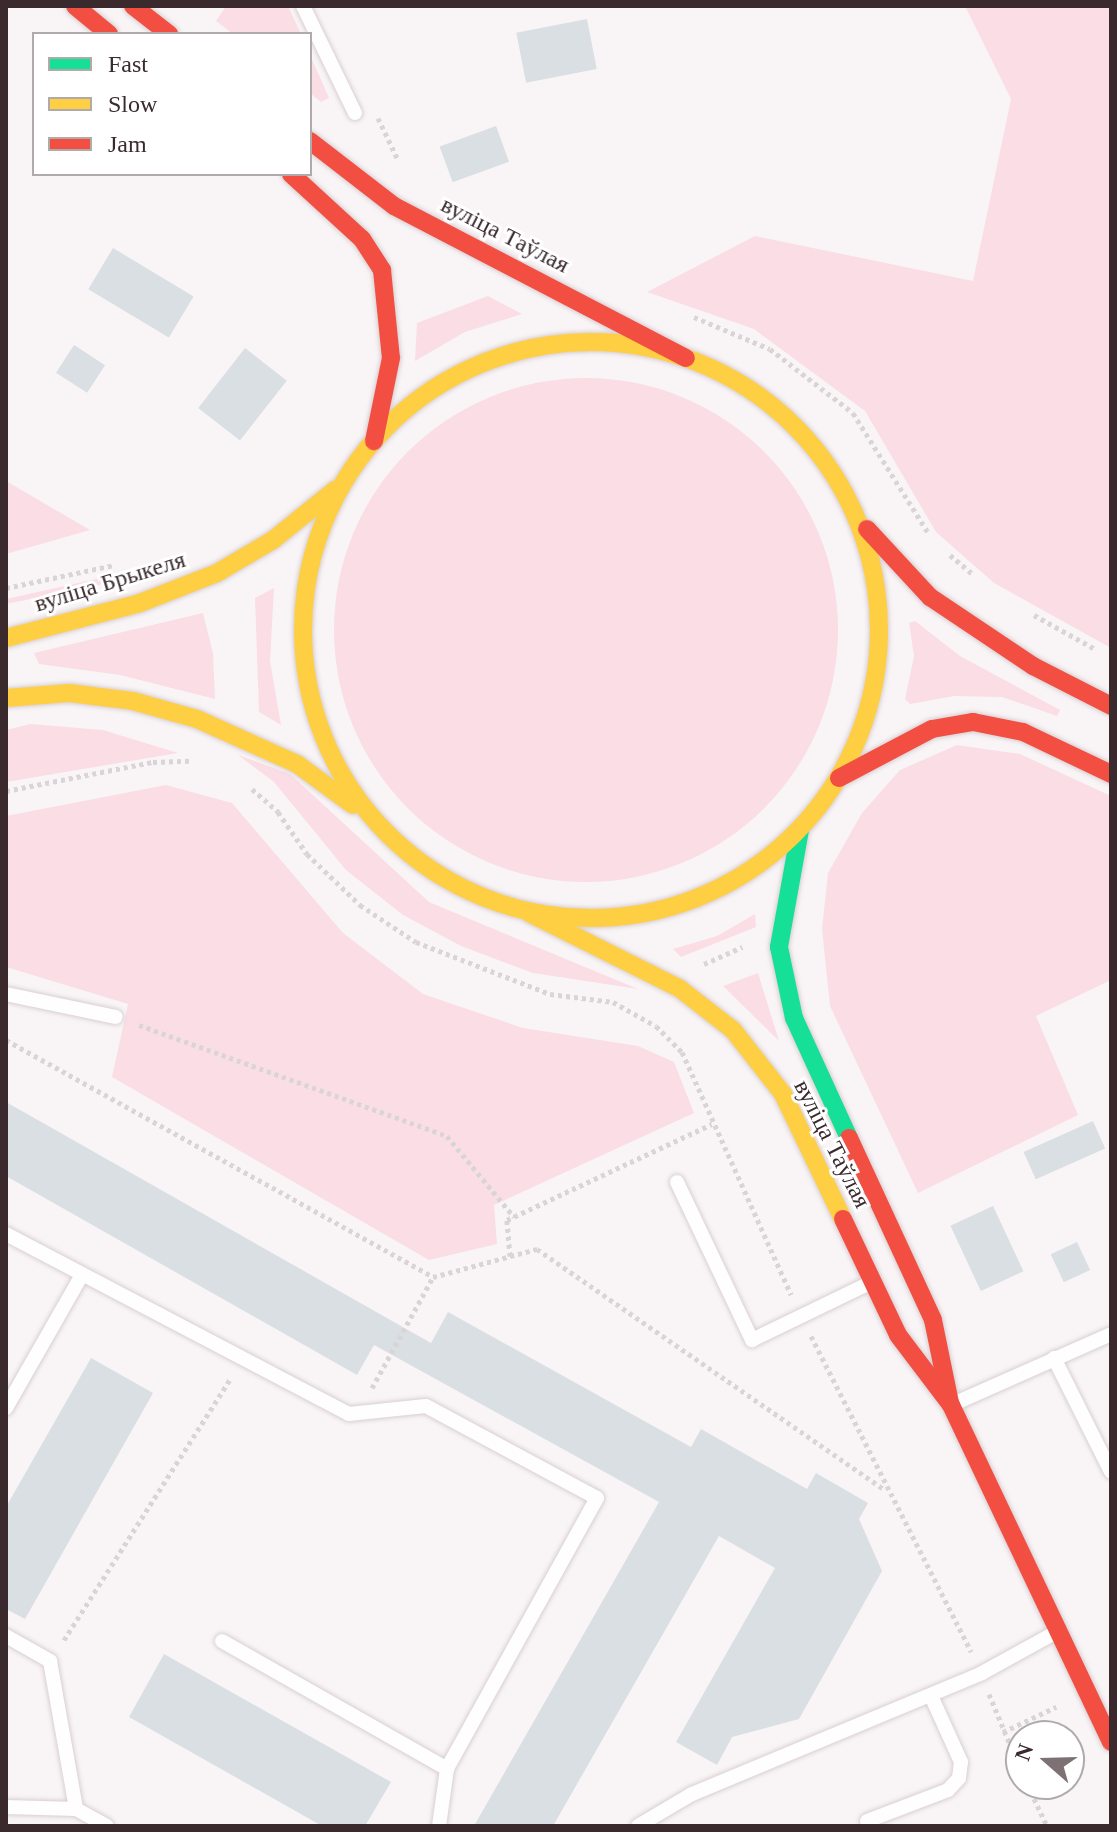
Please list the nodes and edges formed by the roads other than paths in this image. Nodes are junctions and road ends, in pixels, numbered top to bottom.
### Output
1 (75, 6) edge
2 (133, 6) edge
3 (303, 6) edge
4 (107, 32) edge
5 (166, 32) edge
6 (355, 113) dead end
7 (312, 143) edge
8 (293, 176) edge
9 (686, 358) junction
10 (374, 441) junction
11 (343, 484) junction
12 (856, 515) junction
13 (6, 638) edge
14 (6, 698) edge
15 (1111, 706) edge
16 (1111, 774) edge
17 (839, 778) junction
18 (375, 822) junction
19 (800, 830) junction
20 (529, 913) junction
21 (6, 994) edge
22 (116, 1017) road end
23 (677, 1182) dead end
24 (6, 1234) edge
25 (82, 1275) junction
26 (873, 1281) junction
27 (1111, 1334) edge
28 (1054, 1358) junction
29 (951, 1405) junction
30 (6, 1408) edge
31 (1111, 1472) edge
32 (1058, 1630) junction
33 (6, 1636) edge
34 (222, 1641) dead end
35 (931, 1696) junction
36 (1111, 1742) edge
37 (447, 1769) junction
38 (6, 1807) edge
39 (76, 1809) junction
40 (867, 1821) dead end
41 (107, 1826) edge
42 (439, 1826) edge
43 (638, 1826) edge

1 - 4 main road
2 - 5 main road
3 - 6 lane
7 - 9 main road, вуліца Таўлая
8 - 10 main road
9 - 10 main road
9 - 12 main road
10 - 11 main road
11 - 13 main road, вуліца Брыкеля
11 - 18 main road
12 - 15 main road
12 - 17 main road
14 - 18 main road
16 - 17 main road
17 - 19 main road
18 - 20 main road
19 - 20 main road
19 - 29 main road, вуліца Таўлая
20 - 26 main road, вуліца Таўлая
21 - 22 lane
23 - 26 lane
24 - 25 lane
25 - 30 lane
25 - 37 lane
26 - 29 main road, вуліца Таўлая
27 - 28 lane
28 - 29 lane
28 - 31 lane
29 - 32 main road, вуліца Таўлая
32 - 35 lane
32 - 36 main road, вуліца Таўлая
33 - 39 lane
34 - 37 lane
35 - 40 lane
35 - 43 lane
37 - 42 lane
38 - 39 lane
39 - 41 lane

